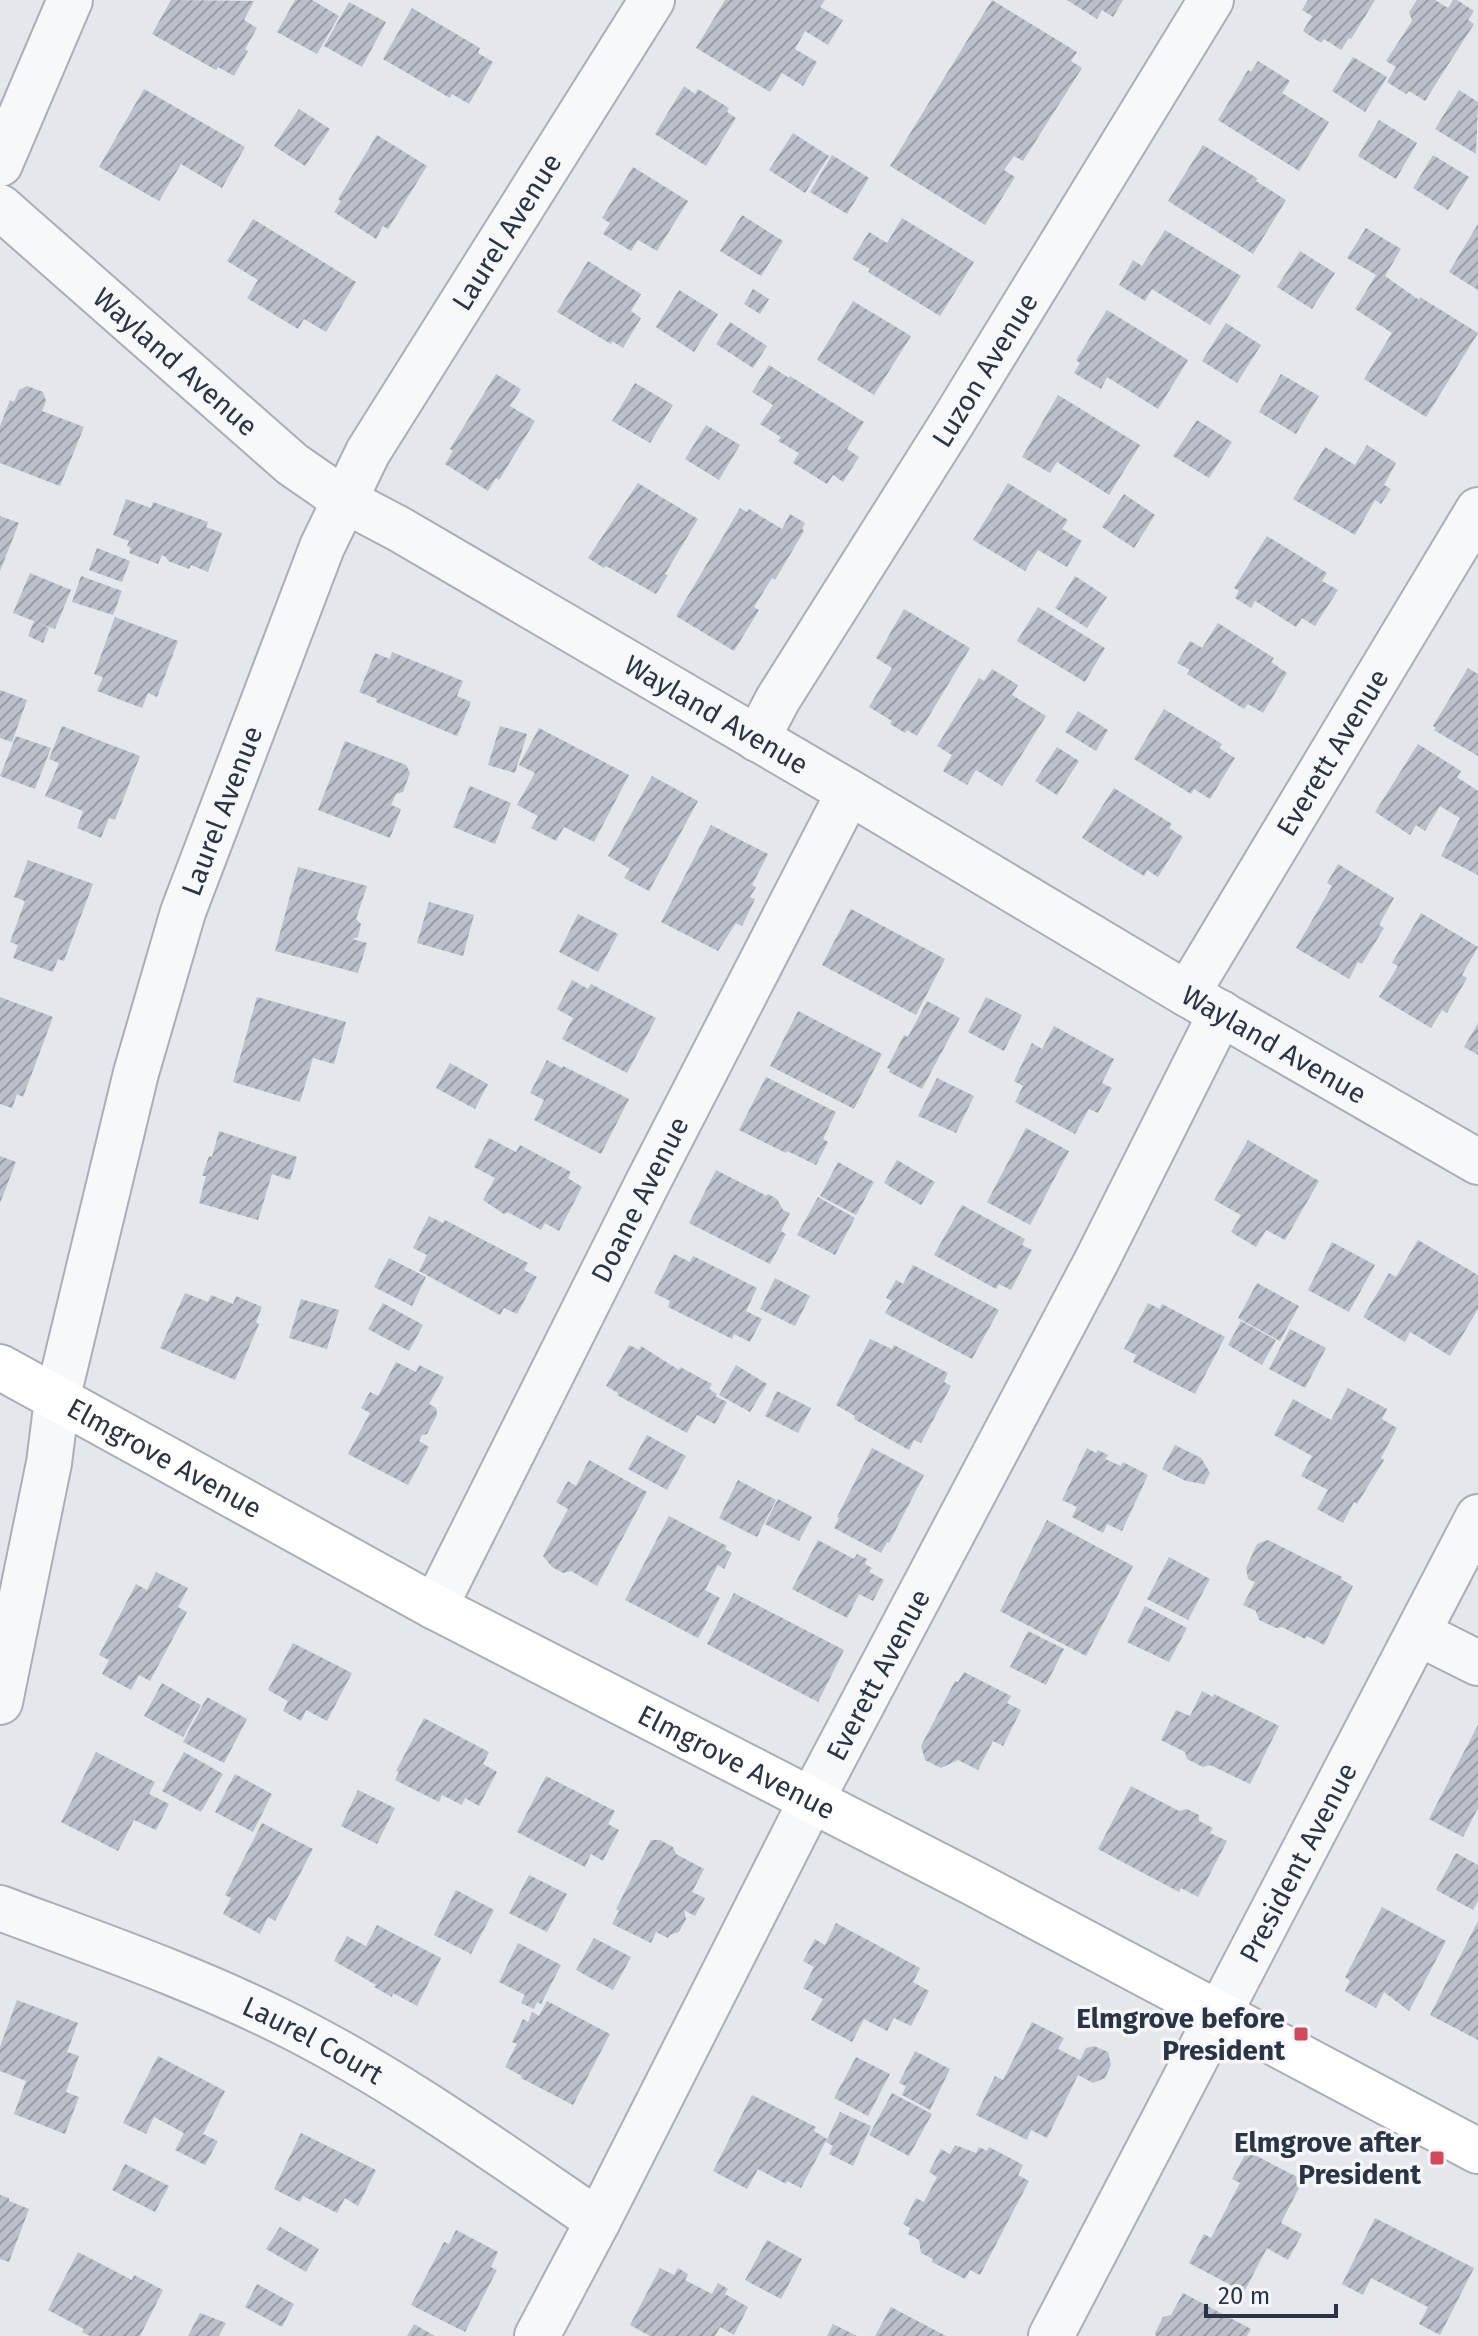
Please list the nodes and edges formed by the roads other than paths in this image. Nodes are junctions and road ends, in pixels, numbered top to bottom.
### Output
1 (70, 0) edge
2 (652, 0) edge
3 (1211, 0) edge
4 (0, 164) edge
5 (0, 207) edge
6 (344, 500) junction
7 (1478, 510) edge
8 (757, 739) junction
9 (849, 792) junction
10 (1204, 1003) junction
11 (1478, 1162) edge
12 (0, 1367) edge
13 (57, 1400) junction
14 (1478, 1517) edge
15 (435, 1607) junction
16 (1418, 1633) junction
17 (1478, 1663) edge
18 (0, 1702) edge
19 (811, 1801) junction
20 (0, 1908) edge
21 (1219, 2014) junction
22 (1478, 2151) edge
23 (598, 2221) junction
24 (537, 2336) edge
25 (1051, 2336) edge

1 - 4 street
2 - 6 street, Laurel Avenue
3 - 8 street, Luzon Avenue
5 - 6 street, Wayland Avenue
6 - 8 street, Wayland Avenue
6 - 13 street, Laurel Avenue
7 - 10 street, Everett Avenue
8 - 9 street, Wayland Avenue
9 - 10 street, Wayland Avenue
9 - 15 street, Doane Avenue
10 - 11 street, Wayland Avenue
10 - 19 street, Everett Avenue
12 - 13 street, Elmgrove Avenue
13 - 15 street, Elmgrove Avenue
13 - 18 street, Laurel Avenue
14 - 16 street, President Avenue
15 - 19 street, Elmgrove Avenue
16 - 17 street
16 - 21 street, President Avenue
19 - 21 street, Elmgrove Avenue
19 - 23 street, Everett Avenue
20 - 23 street, Laurel Court
21 - 22 street, Elmgrove Avenue
21 - 25 street, President Avenue
23 - 24 street, Everett Avenue

